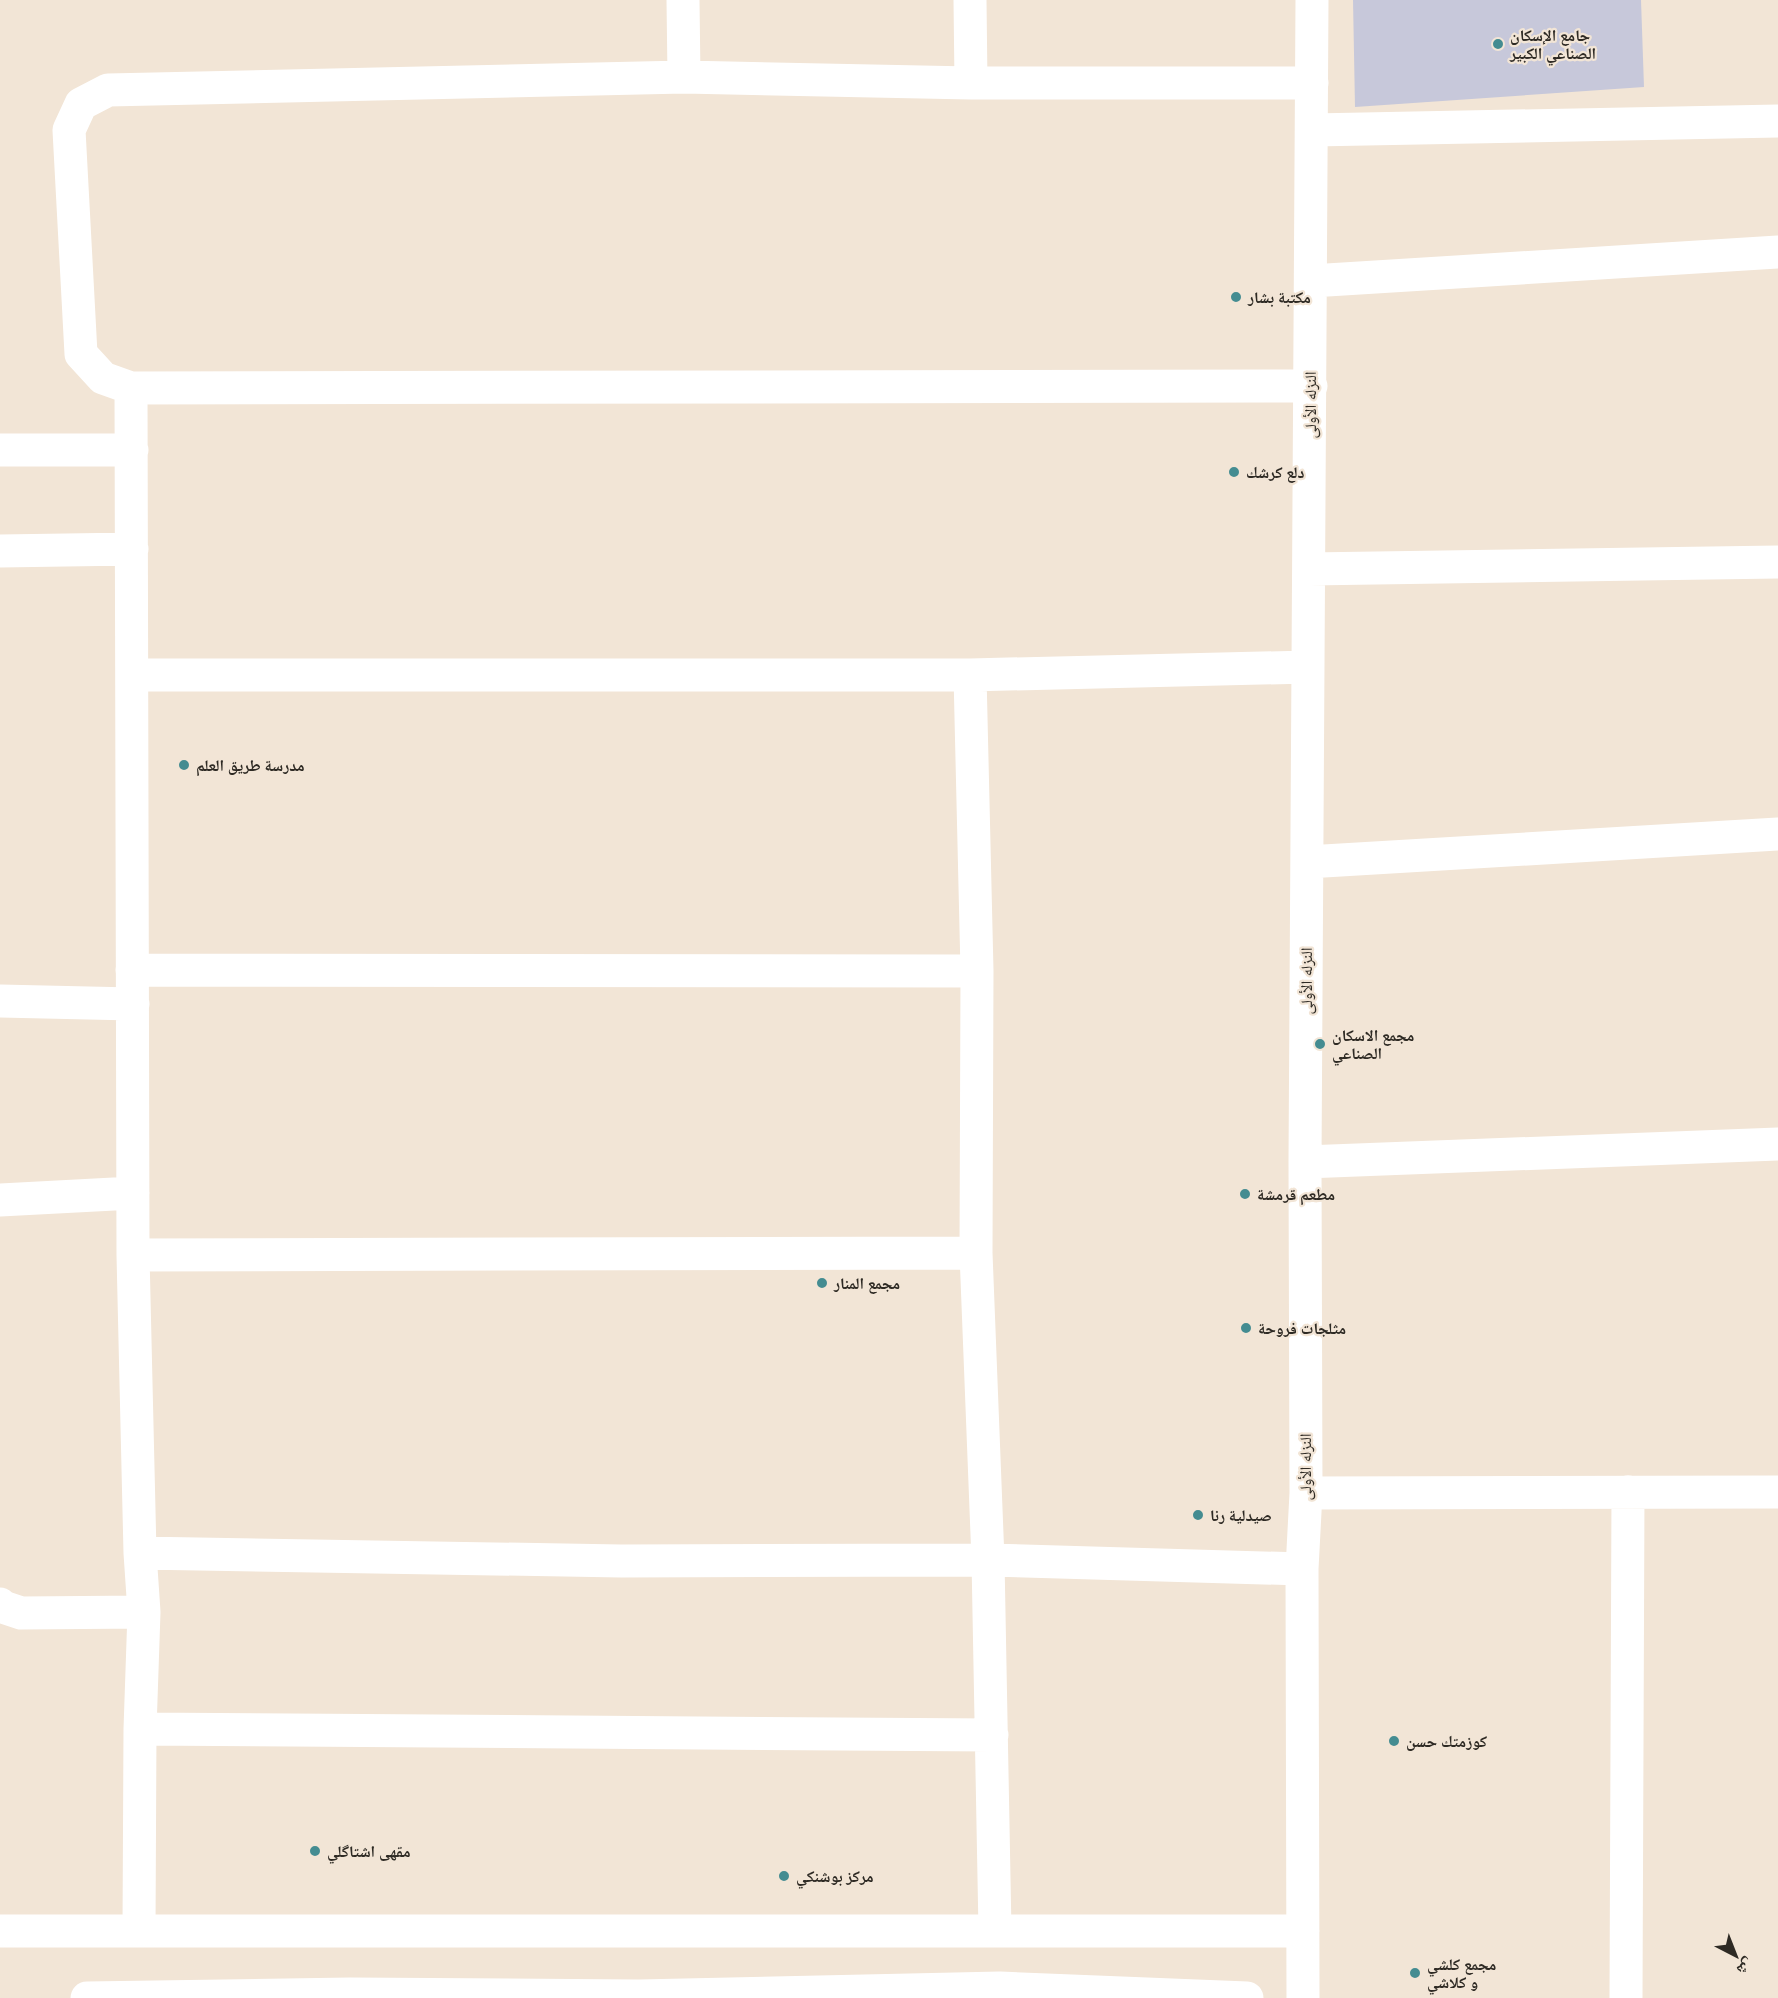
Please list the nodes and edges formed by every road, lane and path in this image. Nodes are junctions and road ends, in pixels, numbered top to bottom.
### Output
1 (683, 0) edge
2 (970, 0) edge
3 (1312, 0) edge
4 (684, 77) junction
5 (971, 83) junction
6 (1312, 83) junction
7 (1778, 121) edge
8 (1313, 130) junction
9 (1778, 252) edge
10 (1311, 281) junction
11 (1311, 386) junction
12 (131, 388) junction
13 (0, 450) edge
14 (132, 450) junction
15 (132, 549) junction
16 (0, 551) edge
17 (1778, 562) edge
18 (1309, 569) junction
19 (1308, 667) junction
20 (132, 675) junction
21 (970, 675) junction
22 (1778, 834) edge
23 (1307, 862) junction
24 (132, 970) junction
25 (977, 971) junction
26 (0, 1001) edge
27 (133, 1004) junction
28 (1778, 1144) edge
29 (1305, 1162) junction
30 (133, 1193) junction
31 (0, 1200) edge
32 (976, 1253) junction
33 (133, 1255) junction
34 (1628, 1492) junction
35 (1778, 1492) edge
36 (1306, 1493) junction
37 (140, 1553) junction
38 (988, 1560) junction
39 (1302, 1569) junction
40 (0, 1604) edge
41 (144, 1612) junction
42 (140, 1729) junction
43 (992, 1735) junction
44 (0, 1931) edge
45 (139, 1931) junction
46 (995, 1931) junction
47 (1303, 1931) junction
48 (920, 1994) edge
49 (350, 1996) edge
50 (639, 1997) edge
51 (87, 1998) edge
52 (1247, 1998) edge
53 (1304, 1998) edge
54 (1626, 1998) edge

1 - 4 street
2 - 5 street
3 - 6 street, النزله الأولى
4 - 5 street
4 - 12 street
5 - 6 street
6 - 8 street, النزله الأولى
7 - 8 street
8 - 10 street, النزله الأولى
9 - 10 street
10 - 11 street, النزله الأولى
11 - 12 street
11 - 18 street, النزله الأولى
12 - 14 street
13 - 14 street
14 - 15 street
15 - 16 street
15 - 20 street
17 - 18 street
18 - 19 street, النزله الأولى
19 - 21 street
19 - 23 street, النزله الأولى
20 - 21 street
20 - 24 street
21 - 25 street
22 - 23 street
23 - 29 street, النزله الأولى
24 - 25 street
24 - 27 street
25 - 32 street
26 - 27 street
27 - 30 street
28 - 29 street
29 - 36 street, النزله الأولى
30 - 31 street
30 - 33 street
32 - 33 street
32 - 38 street
33 - 37 street
34 - 35 street
34 - 36 street
34 - 54 street
36 - 39 street, النزله الأولى
37 - 38 street
37 - 41 street
38 - 39 street
38 - 43 street
39 - 47 street, النزله الأولى
40 - 41 street
41 - 42 street
42 - 43 street
42 - 45 street
43 - 46 street
44 - 45 street
45 - 46 street
46 - 47 street
47 - 53 street, النزله الأولى
48 - 50 street
48 - 52 street
49 - 50 street
49 - 51 street

